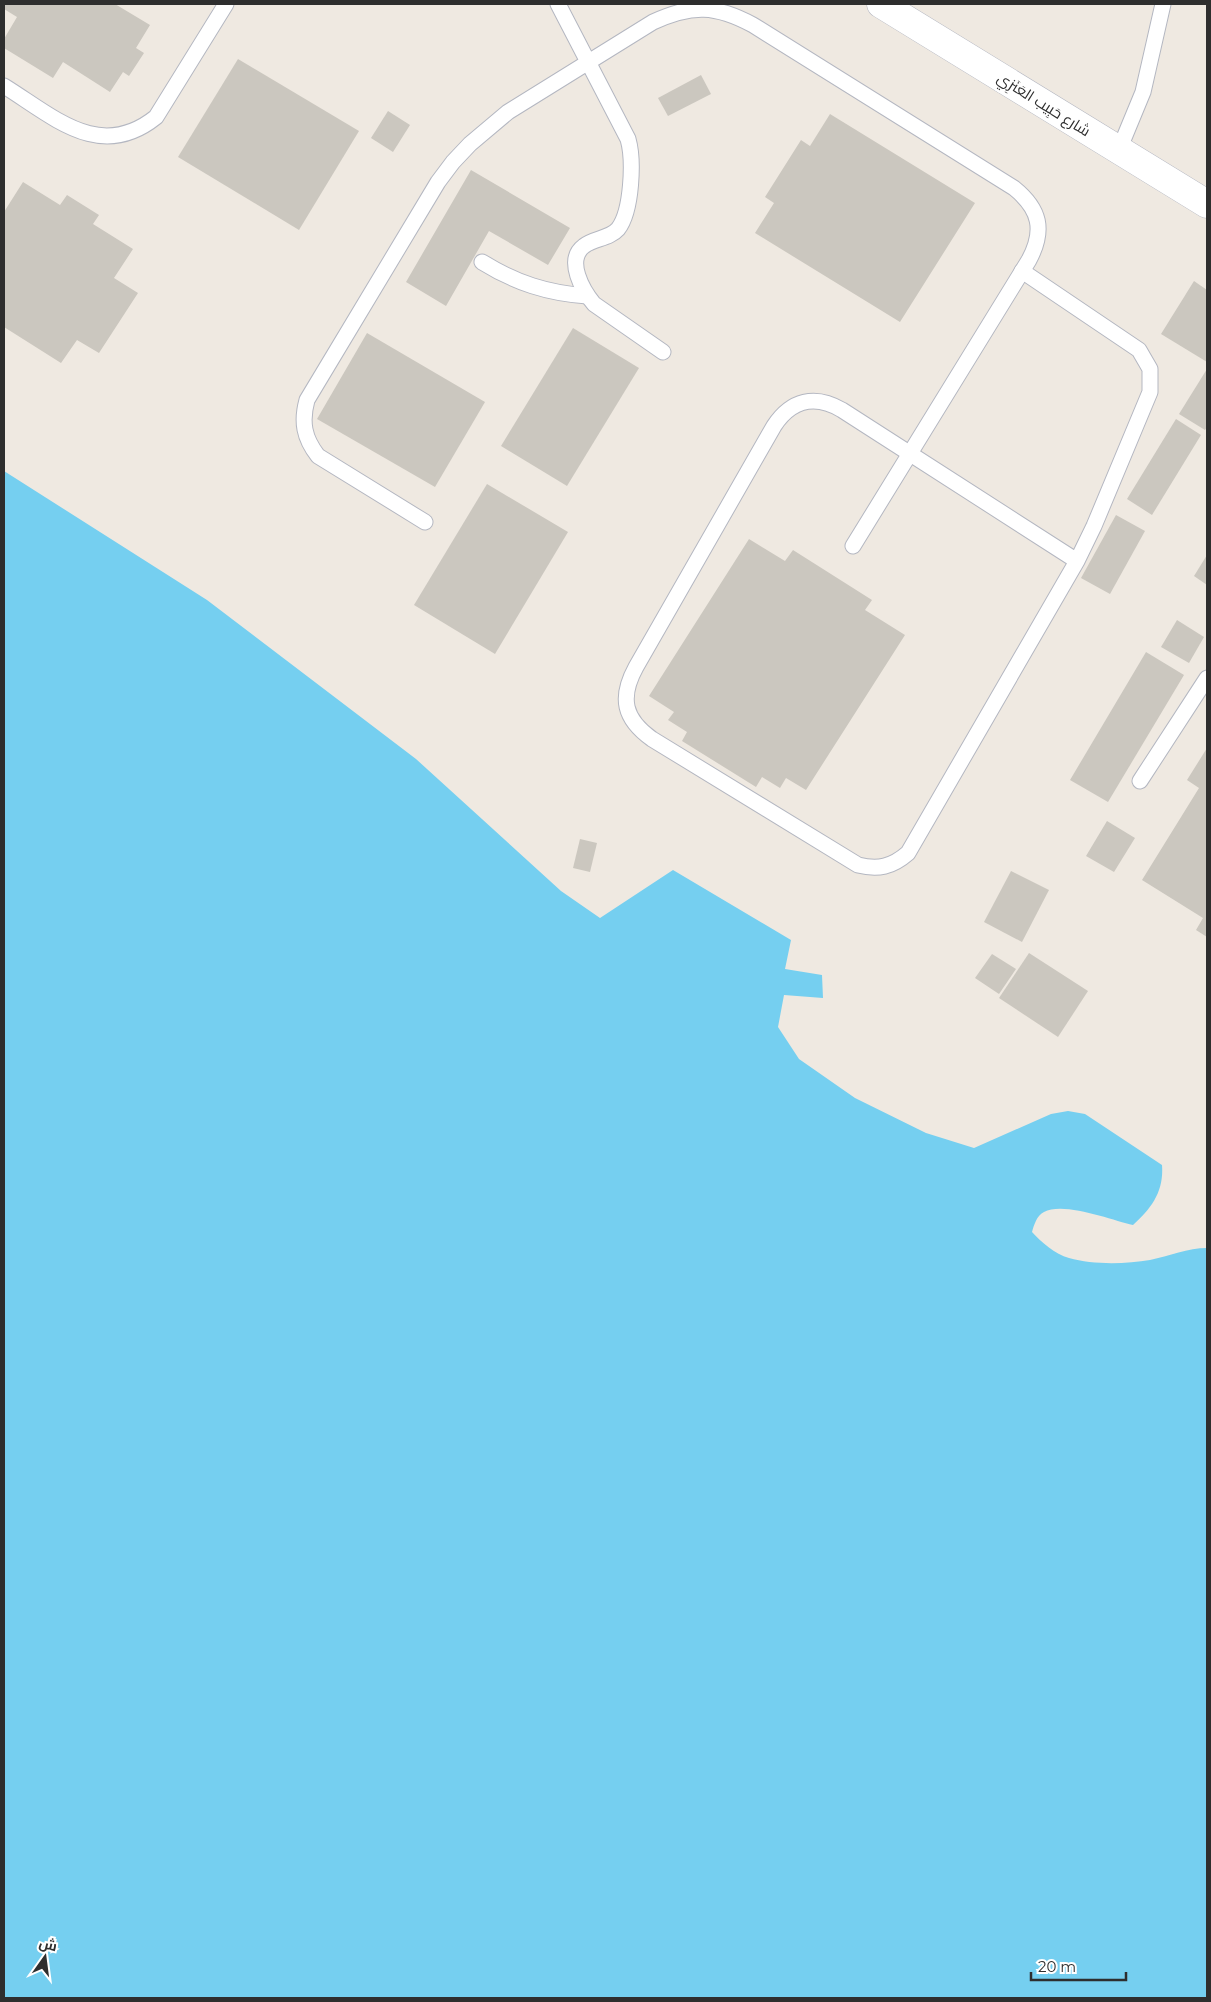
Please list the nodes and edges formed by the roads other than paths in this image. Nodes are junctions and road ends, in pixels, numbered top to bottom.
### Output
1 (226, 4) edge
2 (558, 4) edge
3 (881, 4) edge
4 (1163, 4) edge
5 (588, 63) junction
6 (4, 86) edge
7 (1120, 150) junction
8 (1207, 204) edge
9 (482, 262) dead end
10 (1022, 271) junction
11 (587, 296) junction
12 (663, 352) dead end
13 (910, 451) junction
14 (425, 522) dead end
15 (853, 546) dead end
16 (1077, 560) junction
17 (1207, 678) edge
18 (1140, 781) dead end

1 - 6 lane
2 - 5 lane
3 - 7 street, شارع حَبِيب العَنَزِي
4 - 7 lane
5 - 10 lane
5 - 11 lane
5 - 14 lane
7 - 8 street, شارع حَبِيب العَنَزِي
9 - 11 lane
10 - 13 lane
10 - 16 lane
11 - 12 lane
13 - 15 lane
13 - 16 lane
13 - 16 lane
17 - 18 lane

